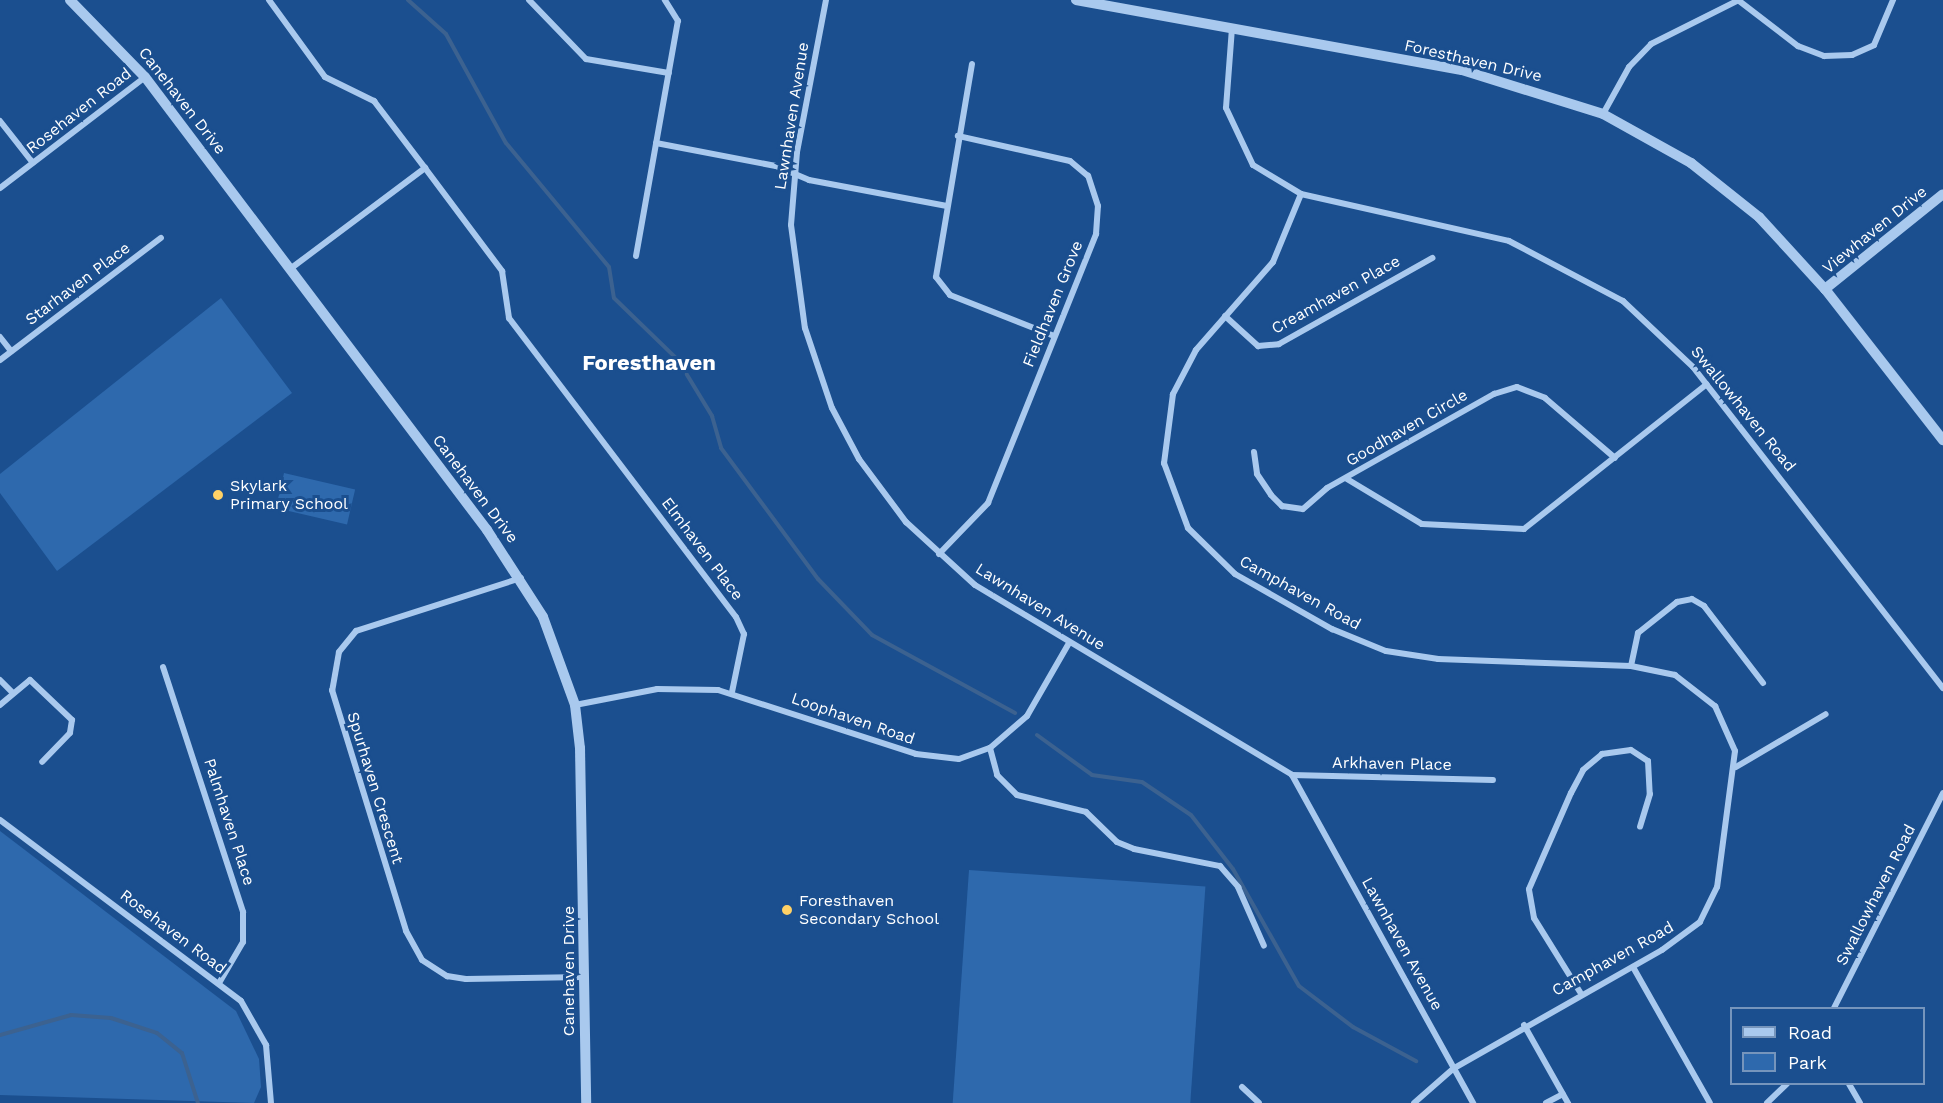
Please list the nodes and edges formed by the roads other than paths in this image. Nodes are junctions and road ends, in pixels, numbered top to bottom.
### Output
1 (70, 0) edge
2 (269, 0) edge
3 (665, 0) edge
4 (826, 0) edge
5 (1076, 0) edge
6 (1738, 0) edge
7 (1893, 0) edge
8 (533, 1) edge
9 (1232, 28) junction
10 (972, 64) dead end
11 (669, 73) junction
12 (146, 77) junction
13 (1603, 114) junction
14 (0, 121) edge
15 (958, 136) junction
16 (656, 142) junction
17 (33, 163) junction
18 (425, 168) junction
19 (795, 176) junction
20 (0, 188) edge
21 (1301, 194) junction
22 (1943, 194) edge
23 (946, 206) junction
24 (161, 238) dead end
25 (636, 256) dead end
26 (1432, 258) dead end
27 (290, 269) junction
28 (1825, 289) junction
29 (1225, 316) junction
30 (1054, 336) junction
31 (0, 337) edge
32 (11, 351) junction
33 (0, 360) edge
34 (1707, 384) junction
35 (1943, 440) edge
36 (1254, 452) dead end
37 (1615, 458) junction
38 (1347, 479) junction
39 (939, 554) junction
40 (521, 578) junction
41 (1070, 643) junction
42 (1631, 666) junction
43 (163, 667) dead end
44 (0, 680) edge
45 (1763, 683) dead end
46 (1943, 688) edge
47 (12, 692) junction
48 (732, 692) junction
49 (0, 705) edge
50 (575, 705) junction
51 (1826, 714) dead end
52 (990, 748) junction
53 (42, 762) dead end
54 (1736, 767) junction
55 (1292, 775) junction
56 (1492, 780) dead end
57 (1943, 793) edge
58 (0, 820) edge
59 (1640, 826) dead end
60 (1264, 945) dead end
61 (1633, 967) junction
62 (584, 977) junction
63 (219, 983) junction
64 (1580, 992) junction
65 (1835, 1007) edge
66 (1524, 1025) junction
67 (1454, 1068) junction
68 (1785, 1085) edge
69 (1850, 1085) edge
70 (1242, 1087) dead end
71 (1563, 1094) junction
72 (271, 1103) edge
73 (586, 1103) edge
74 (1259, 1103) edge
75 (1414, 1103) edge
76 (1473, 1103) edge
77 (1546, 1103) edge
78 (1568, 1103) edge
79 (1710, 1103) edge
80 (1767, 1103) edge
81 (1860, 1103) edge

1 - 12 street, Canehaven Drive
2 - 18 street, Elmhaven Place
3 - 11 street
4 - 19 street, Lawnhaven Avenue
5 - 9 street, Foresthaven Drive
6 - 7 street
6 - 13 street
8 - 11 street
9 - 13 street, Foresthaven Drive
9 - 21 street, Swallowhaven Road
10 - 15 street
11 - 16 street
12 - 17 street, Rosehaven Road
12 - 27 street, Canehaven Drive
13 - 28 street, Foresthaven Drive
14 - 17 street
15 - 23 street
15 - 30 street, Fieldhaven Grove
16 - 19 street
16 - 25 street
17 - 20 street, Rosehaven Road
18 - 27 street
18 - 48 street, Elmhaven Place
19 - 23 street
19 - 39 street, Lawnhaven Avenue
21 - 29 street, Camphaven Road
21 - 34 street, Swallowhaven Road
22 - 28 street, Viewhaven Drive
23 - 30 street
24 - 32 street, Starhaven Place
26 - 29 street, Creamhaven Place
27 - 40 street, Canehaven Drive
28 - 35 street, Foresthaven Drive
29 - 42 street, Camphaven Road
30 - 39 street, Fieldhaven Grove
31 - 32 street
32 - 33 street, Starhaven Place
34 - 37 street, Goodhaven Circle
34 - 46 street, Swallowhaven Road
36 - 38 street
37 - 38 street, Goodhaven Circle
37 - 38 street, Goodhaven Circle
39 - 41 street, Lawnhaven Avenue
40 - 50 street, Canehaven Drive
40 - 62 street, Spurhaven Crescent
41 - 52 street, Loophaven Road
41 - 55 street, Lawnhaven Avenue
42 - 45 street
42 - 54 street, Camphaven Road
43 - 63 street, Palmhaven Place
44 - 47 street
47 - 49 street
47 - 53 street
48 - 50 street, Loophaven Road
48 - 52 street, Loophaven Road
50 - 62 street, Canehaven Drive
51 - 54 street
52 - 60 street
54 - 61 street, Camphaven Road
55 - 56 street, Arkhaven Place
55 - 67 street, Lawnhaven Avenue
57 - 65 street, Swallowhaven Road
58 - 63 street, Rosehaven Road
59 - 64 street
61 - 64 street, Camphaven Road
61 - 79 street
62 - 73 street, Canehaven Drive
63 - 72 street, Rosehaven Road
64 - 66 street, Camphaven Road
66 - 67 street, Camphaven Road
66 - 71 street
67 - 75 street, Camphaven Road
67 - 76 street, Lawnhaven Avenue
68 - 80 street
69 - 81 street
70 - 74 street
71 - 77 street
71 - 78 street

